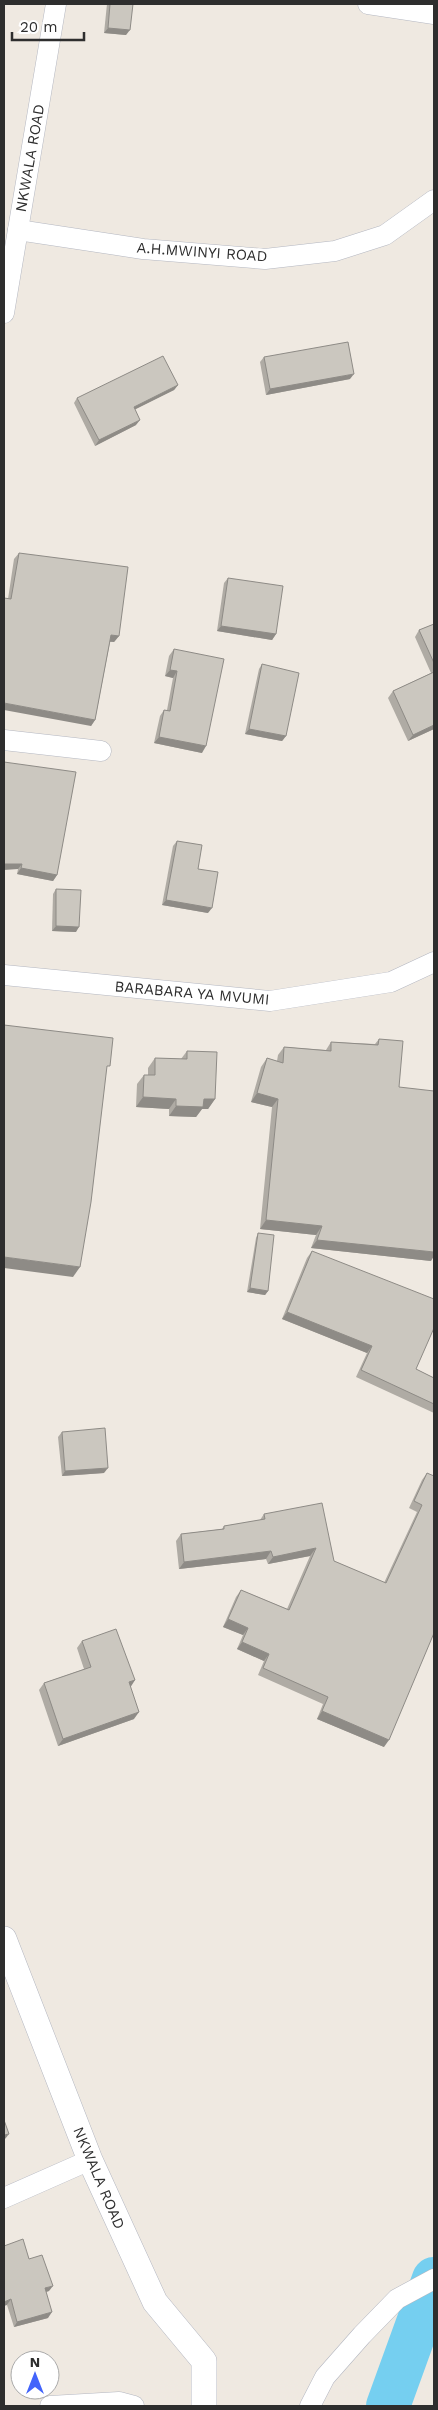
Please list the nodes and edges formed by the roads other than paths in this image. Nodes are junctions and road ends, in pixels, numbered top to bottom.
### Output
1 (56, 4) edge
2 (368, 4) edge
3 (434, 14) edge
4 (434, 200) edge
5 (18, 230) junction
6 (4, 313) edge
7 (4, 740) edge
8 (101, 751) dead end
9 (434, 962) edge
10 (4, 975) edge
11 (4, 1939) edge
12 (90, 2160) junction
13 (4, 2198) edge
14 (434, 2279) edge
15 (50, 2406) edge
16 (134, 2406) edge
17 (204, 2406) edge
18 (310, 2406) edge

1 - 5 street, NKWALA ROAD
2 - 3 street
4 - 5 street, A.H.MWINYI ROAD
5 - 6 street, NKWALA ROAD
7 - 8 street
9 - 10 street, BARABARA YA MVUMI
11 - 12 street, NKWALA ROAD
12 - 13 street
12 - 17 street, NKWALA ROAD
14 - 18 street
15 - 16 street

